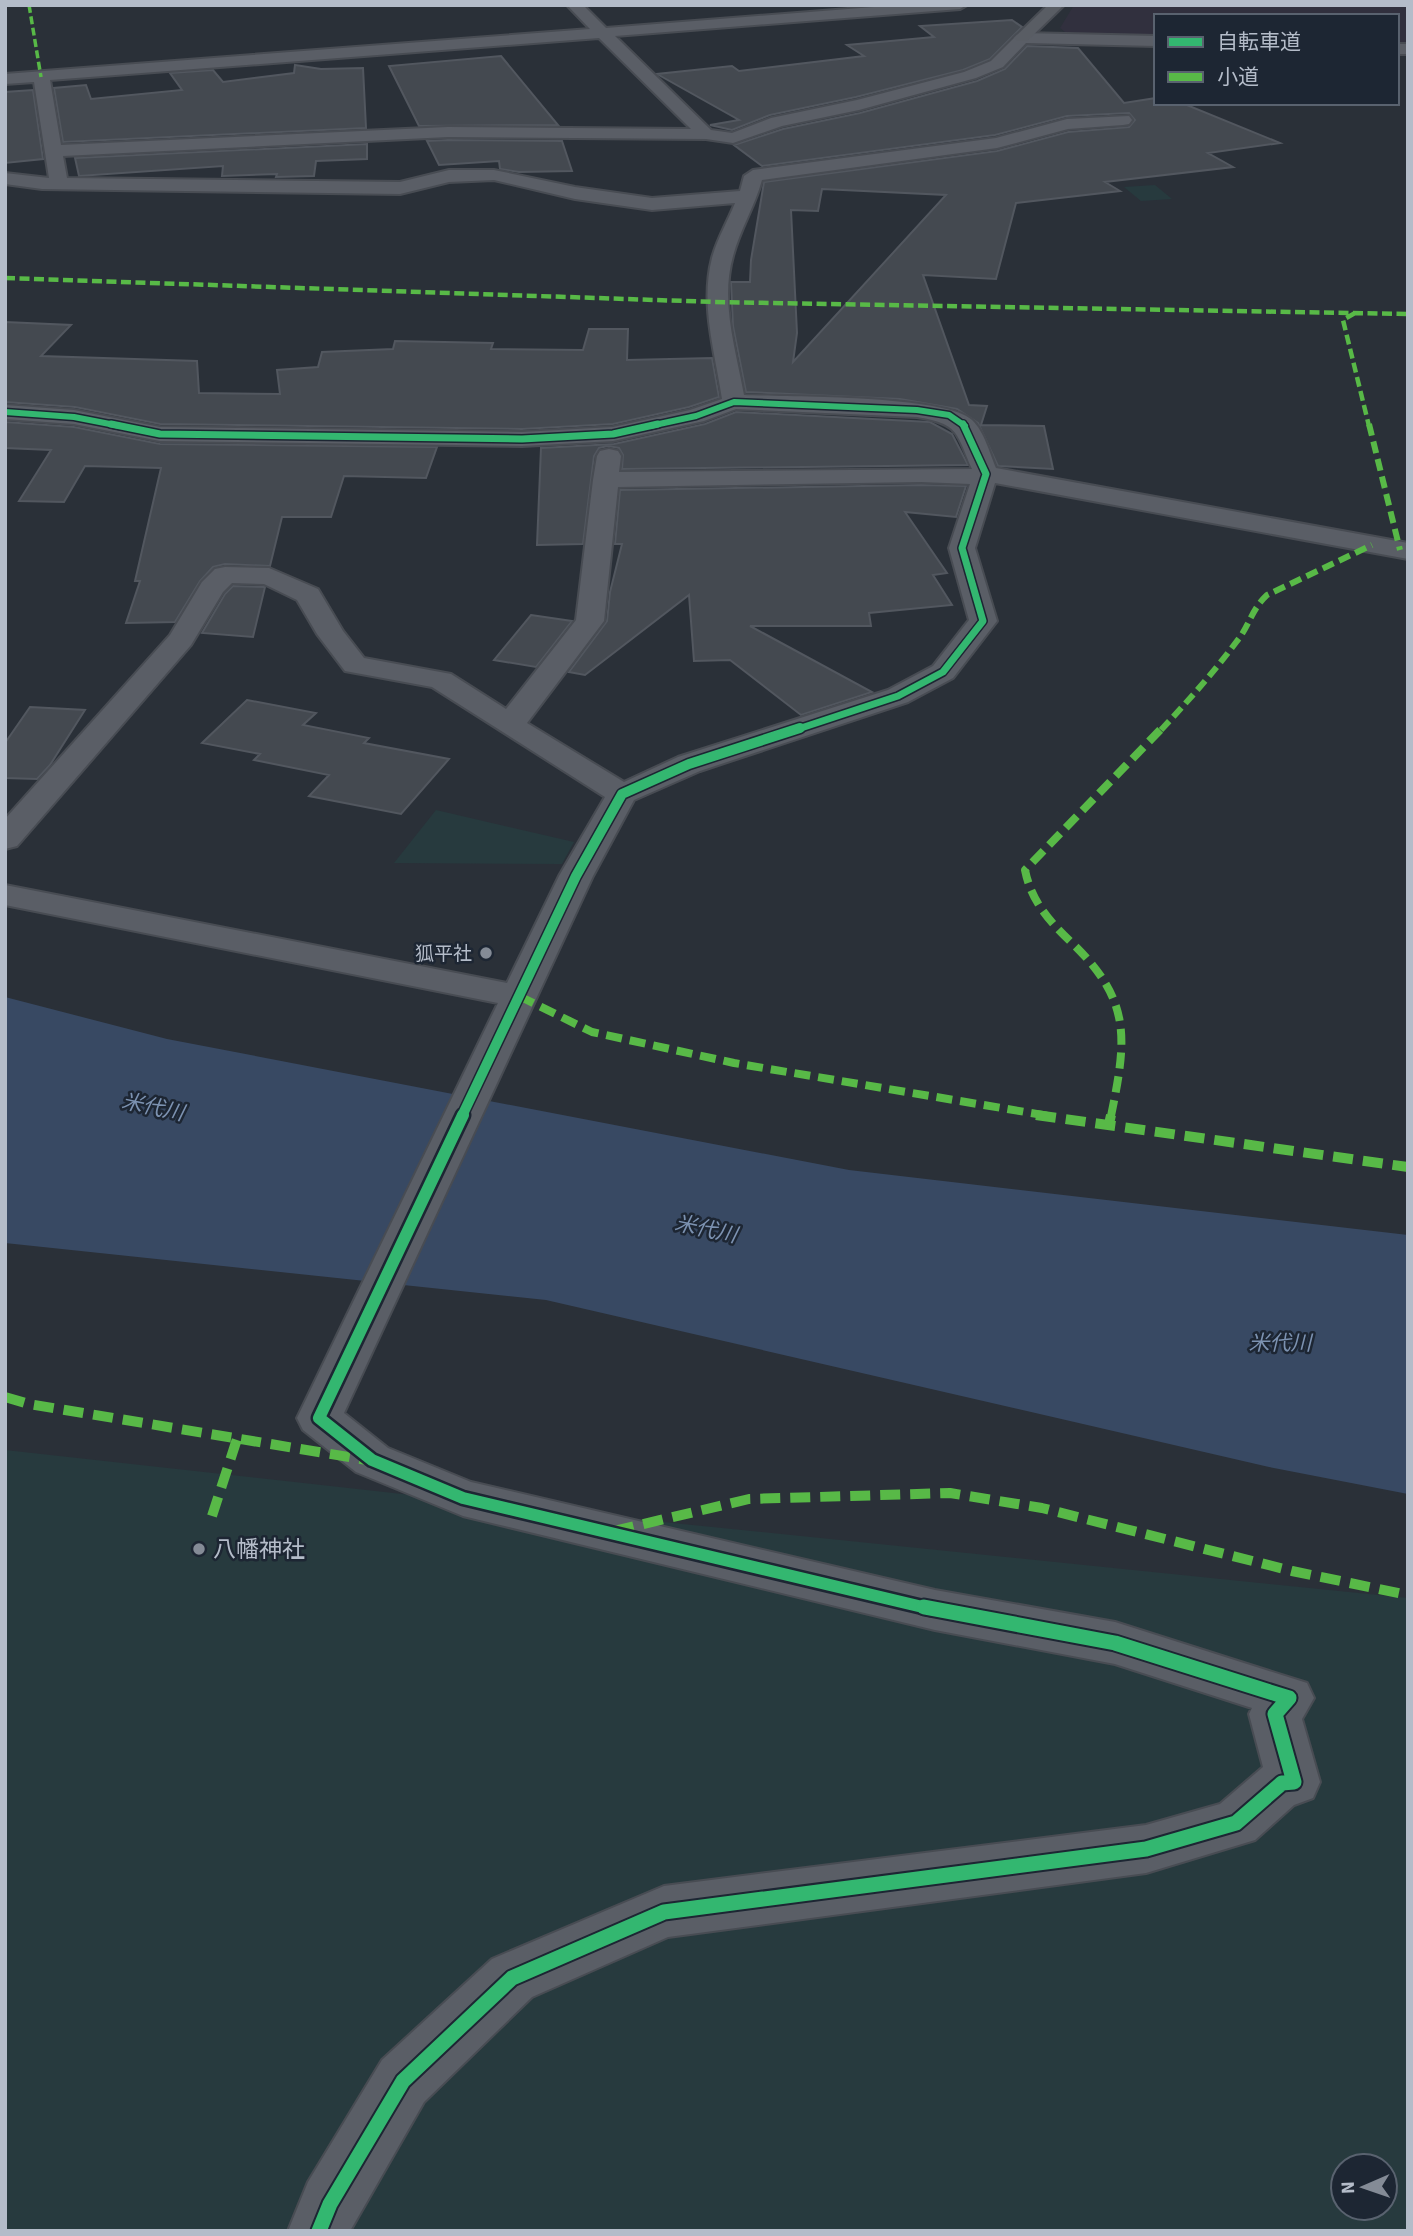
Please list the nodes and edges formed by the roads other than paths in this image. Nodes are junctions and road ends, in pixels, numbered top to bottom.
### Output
1 (573, 5) edge
2 (960, 5) edge
3 (1057, 5) edge
4 (599, 33) junction
5 (1021, 38) junction
6 (1154, 41) edge
7 (41, 77) junction
8 (5, 79) edge
9 (1123, 120) dead end
10 (706, 134) junction
11 (129, 147) junction
12 (54, 151) junction
13 (743, 166) junction
14 (5, 178) edge
15 (59, 183) junction
16 (114, 184) junction
17 (734, 402) junction
18 (5, 412) edge
19 (612, 434) junction
20 (986, 474) junction
21 (605, 480) junction
22 (1408, 551) edge
23 (510, 725) junction
24 (622, 794) junction
25 (5, 839) edge
26 (5, 895) edge
27 (519, 996) junction
28 (319, 2231) edge

1 - 4 street
2 - 4 street
3 - 5 street
4 - 7 street
4 - 10 street
5 - 6 street
5 - 13 street
7 - 8 street
7 - 12 street
9 - 13 street
10 - 11 street
10 - 13 street
11 - 12 street
11 - 16 street
12 - 15 street
13 - 16 street
13 - 17 street
14 - 15 street
15 - 16 street
17 - 19 street
17 - 20 street
18 - 19 street
19 - 21 street
20 - 21 street
20 - 22 street
20 - 24 street
21 - 23 street
23 - 24 street
23 - 25 street
24 - 27 street
26 - 27 street
27 - 28 street

